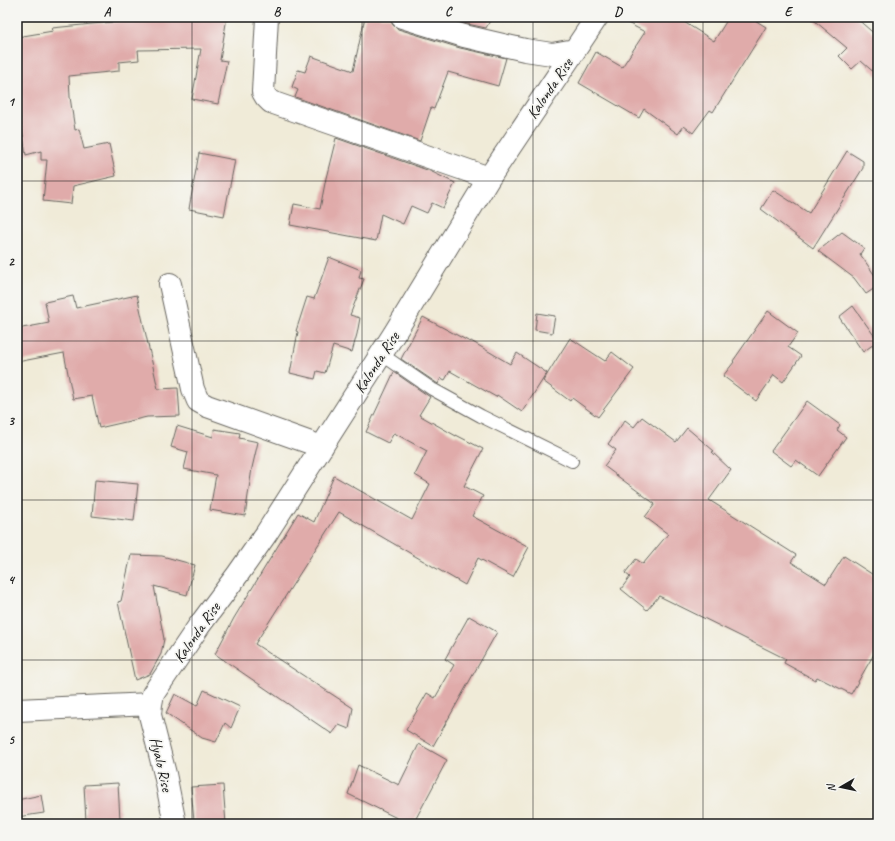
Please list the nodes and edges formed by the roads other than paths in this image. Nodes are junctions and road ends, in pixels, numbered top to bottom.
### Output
1 (267, 17) edge
2 (402, 17) edge
3 (597, 17) edge
4 (575, 50) junction
5 (489, 178) junction
6 (170, 284) dead end
7 (381, 354) junction
8 (322, 447) junction
9 (572, 461) dead end
10 (151, 704) junction
11 (17, 710) edge
12 (175, 824) edge

1 - 5 street
2 - 4 street
3 - 4 street, Kalonda Rise
4 - 5 street, Kalonda Rise
5 - 7 street, Kalonda Rise
6 - 8 street
7 - 8 street, Kalonda Rise
7 - 9 lane
8 - 10 street, Kalonda Rise
10 - 11 street
10 - 12 street, Hyalo Rise

